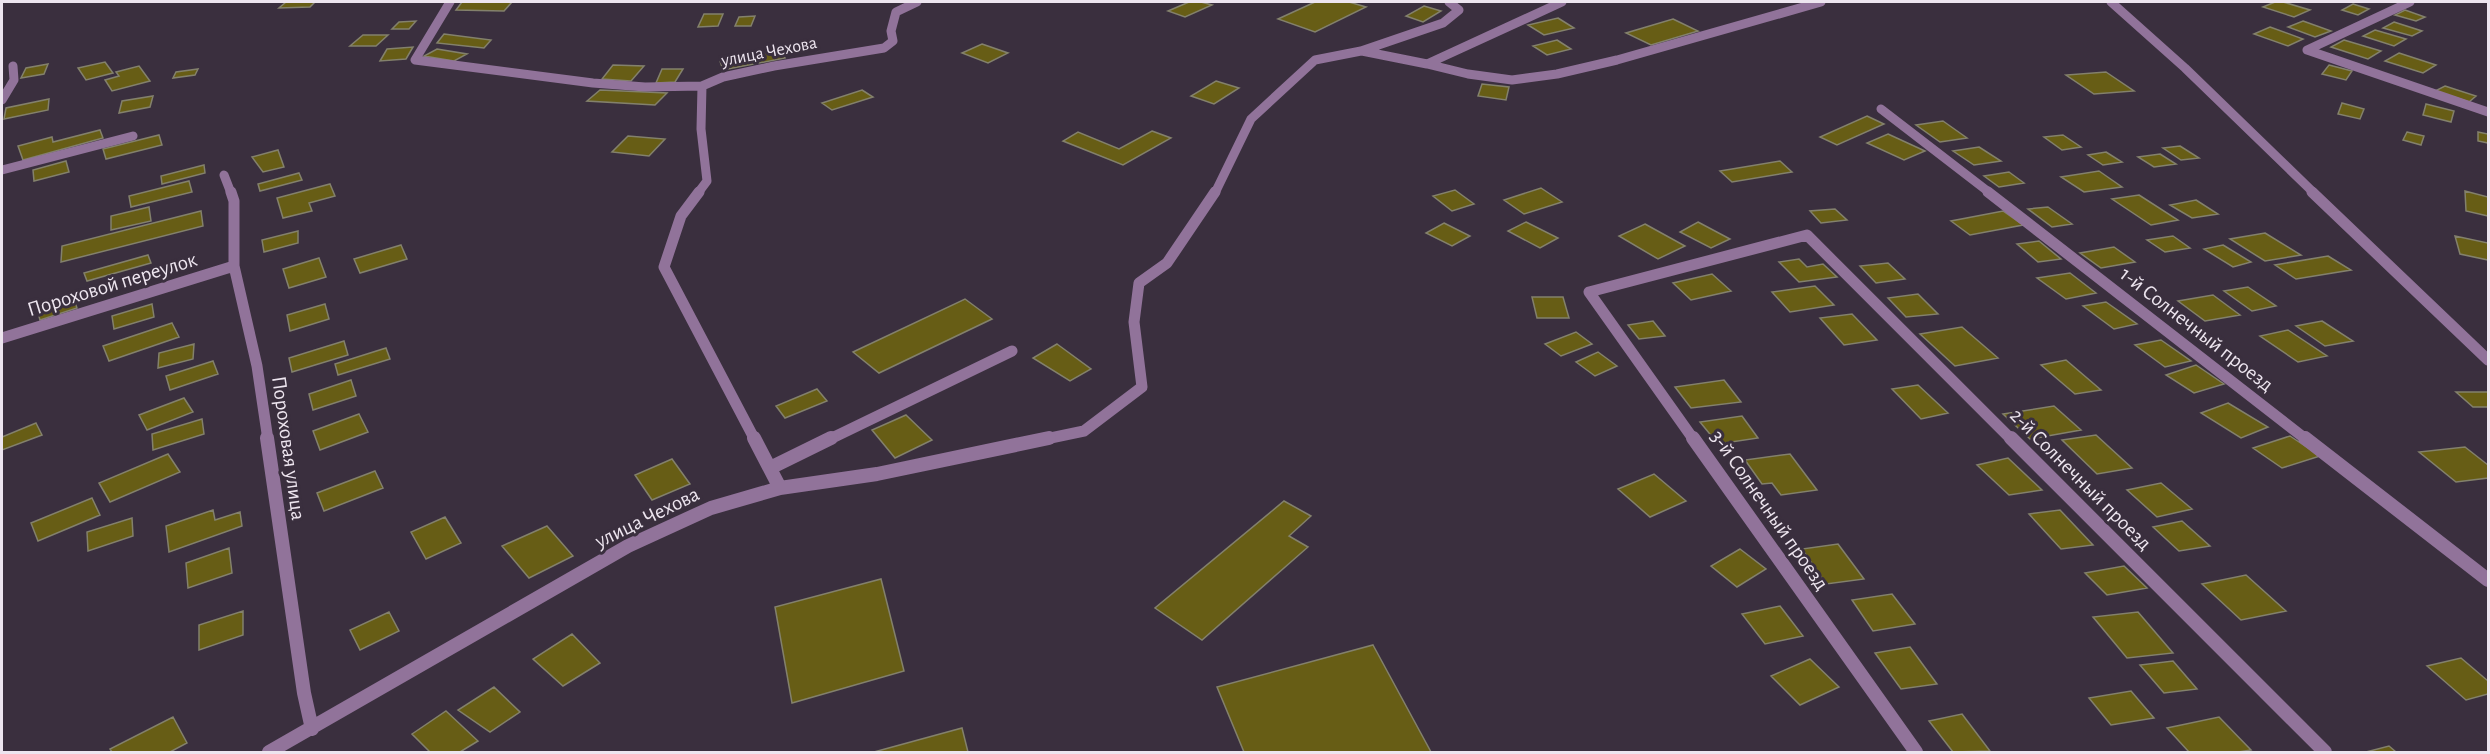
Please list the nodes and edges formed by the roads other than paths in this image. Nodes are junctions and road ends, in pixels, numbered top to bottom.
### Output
1 (450, 2) edge
2 (917, 2) edge
3 (1449, 2) edge
4 (1562, 2) edge
5 (1821, 2) edge
6 (2111, 2) edge
7 (2410, 2) edge
8 (1361, 51) junction
9 (1427, 64) junction
10 (13, 66) dead end
11 (702, 86) junction
12 (2, 100) edge
13 (1881, 109) dead end
14 (2488, 112) edge
15 (133, 136) dead end
16 (2, 170) edge
17 (224, 175) dead end
18 (1807, 235) joint
19 (234, 266) junction
20 (2, 338) edge
21 (1012, 351) dead end
22 (2488, 360) edge
23 (770, 468) junction
24 (780, 488) junction
25 (2488, 580) edge
26 (312, 729) junction
27 (269, 753) edge
28 (1916, 753) edge
29 (2325, 753) edge

1 - 11 street, улица Чехова
2 - 11 street, улица Чехова
3 - 8 street
4 - 9 street
5 - 9 street
6 - 22 street
7 - 14 street
8 - 9 street
8 - 24 street, улица Чехова
10 - 12 street
11 - 23 street
13 - 25 street, 1-й Солнечный проезд
15 - 16 street
17 - 19 street, Пороховая улица
18 - 28 street, 3-й Солнечный проезд
18 - 29 street, 2-й Солнечный проезд
19 - 20 street, Пороховой переулок
19 - 26 street, Пороховая улица
21 - 23 street
23 - 24 street
24 - 26 street, улица Чехова
26 - 27 street, улица Чехова

